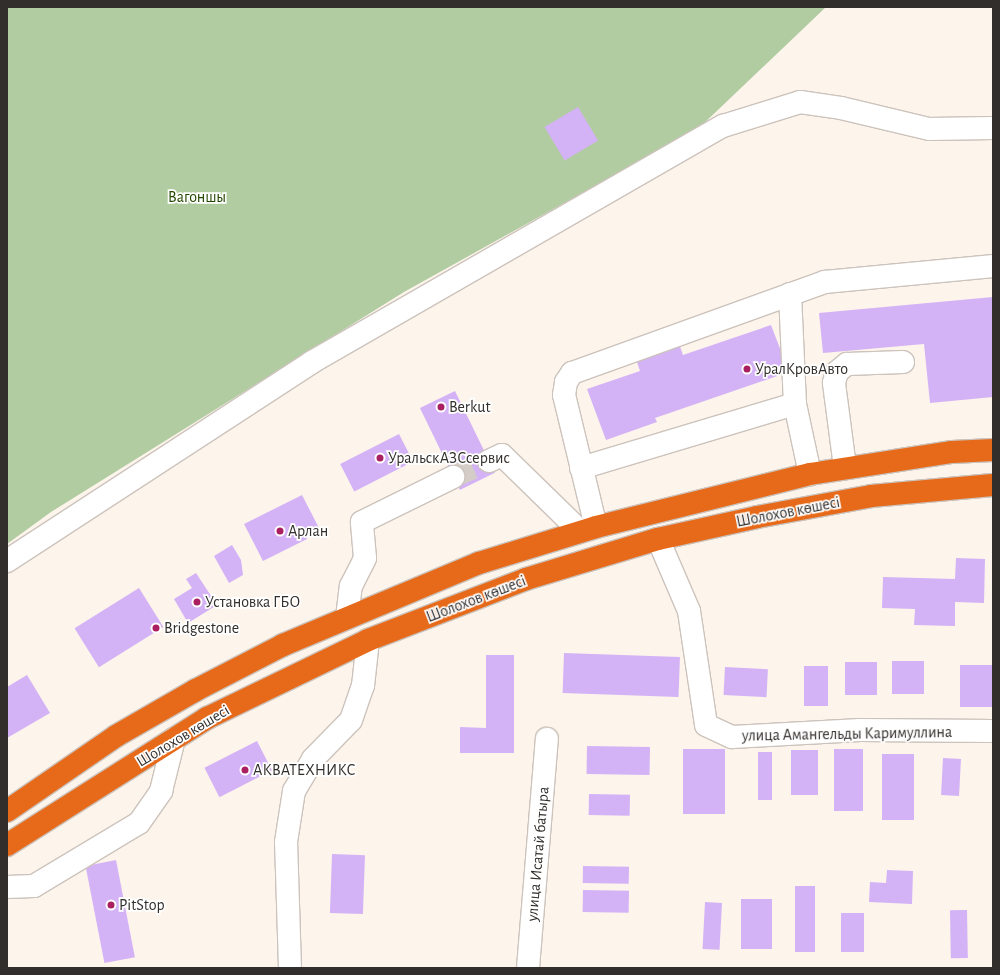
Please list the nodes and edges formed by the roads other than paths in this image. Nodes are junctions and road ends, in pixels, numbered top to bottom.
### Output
1 (993, 128) edge
2 (993, 266) edge
3 (790, 294) junction
4 (903, 362) dead end
5 (795, 404) junction
6 (993, 450) edge
7 (489, 461) tunnel mouth
8 (845, 467) junction
9 (582, 468) junction
10 (810, 474) junction
11 (453, 477) tunnel mouth
12 (993, 485) edge
13 (588, 529) junction
14 (658, 539) junction
15 (7, 561) edge
16 (347, 617) junction
17 (368, 640) junction
18 (993, 731) edge
19 (174, 739) junction
20 (548, 739) dead end
21 (7, 811) edge
22 (7, 845) edge
23 (7, 887) edge
24 (290, 968) edge
25 (528, 968) edge

1 - 15 street
2 - 3 street
3 - 5 street
3 - 9 street
4 - 8 street
5 - 9 street
5 - 10 street
6 - 8 highway, Шолохов көшесі
7 - 13 street
8 - 10 highway, Шолохов көшесі
9 - 13 street
10 - 13 highway, Шолохов көшесі
11 - 16 street
12 - 14 highway, Шолохов көшесі
13 - 16 highway, Шолохов көшесі
14 - 17 highway, Шолохов көшесі
14 - 18 street, улица Амангельды Каримуллина
16 - 21 highway, Шолохов көшесі
17 - 19 highway, Шолохов көшесі
17 - 24 street
19 - 22 highway, Шолохов көшесі
19 - 23 street
20 - 25 street, улица Исатай батыра

